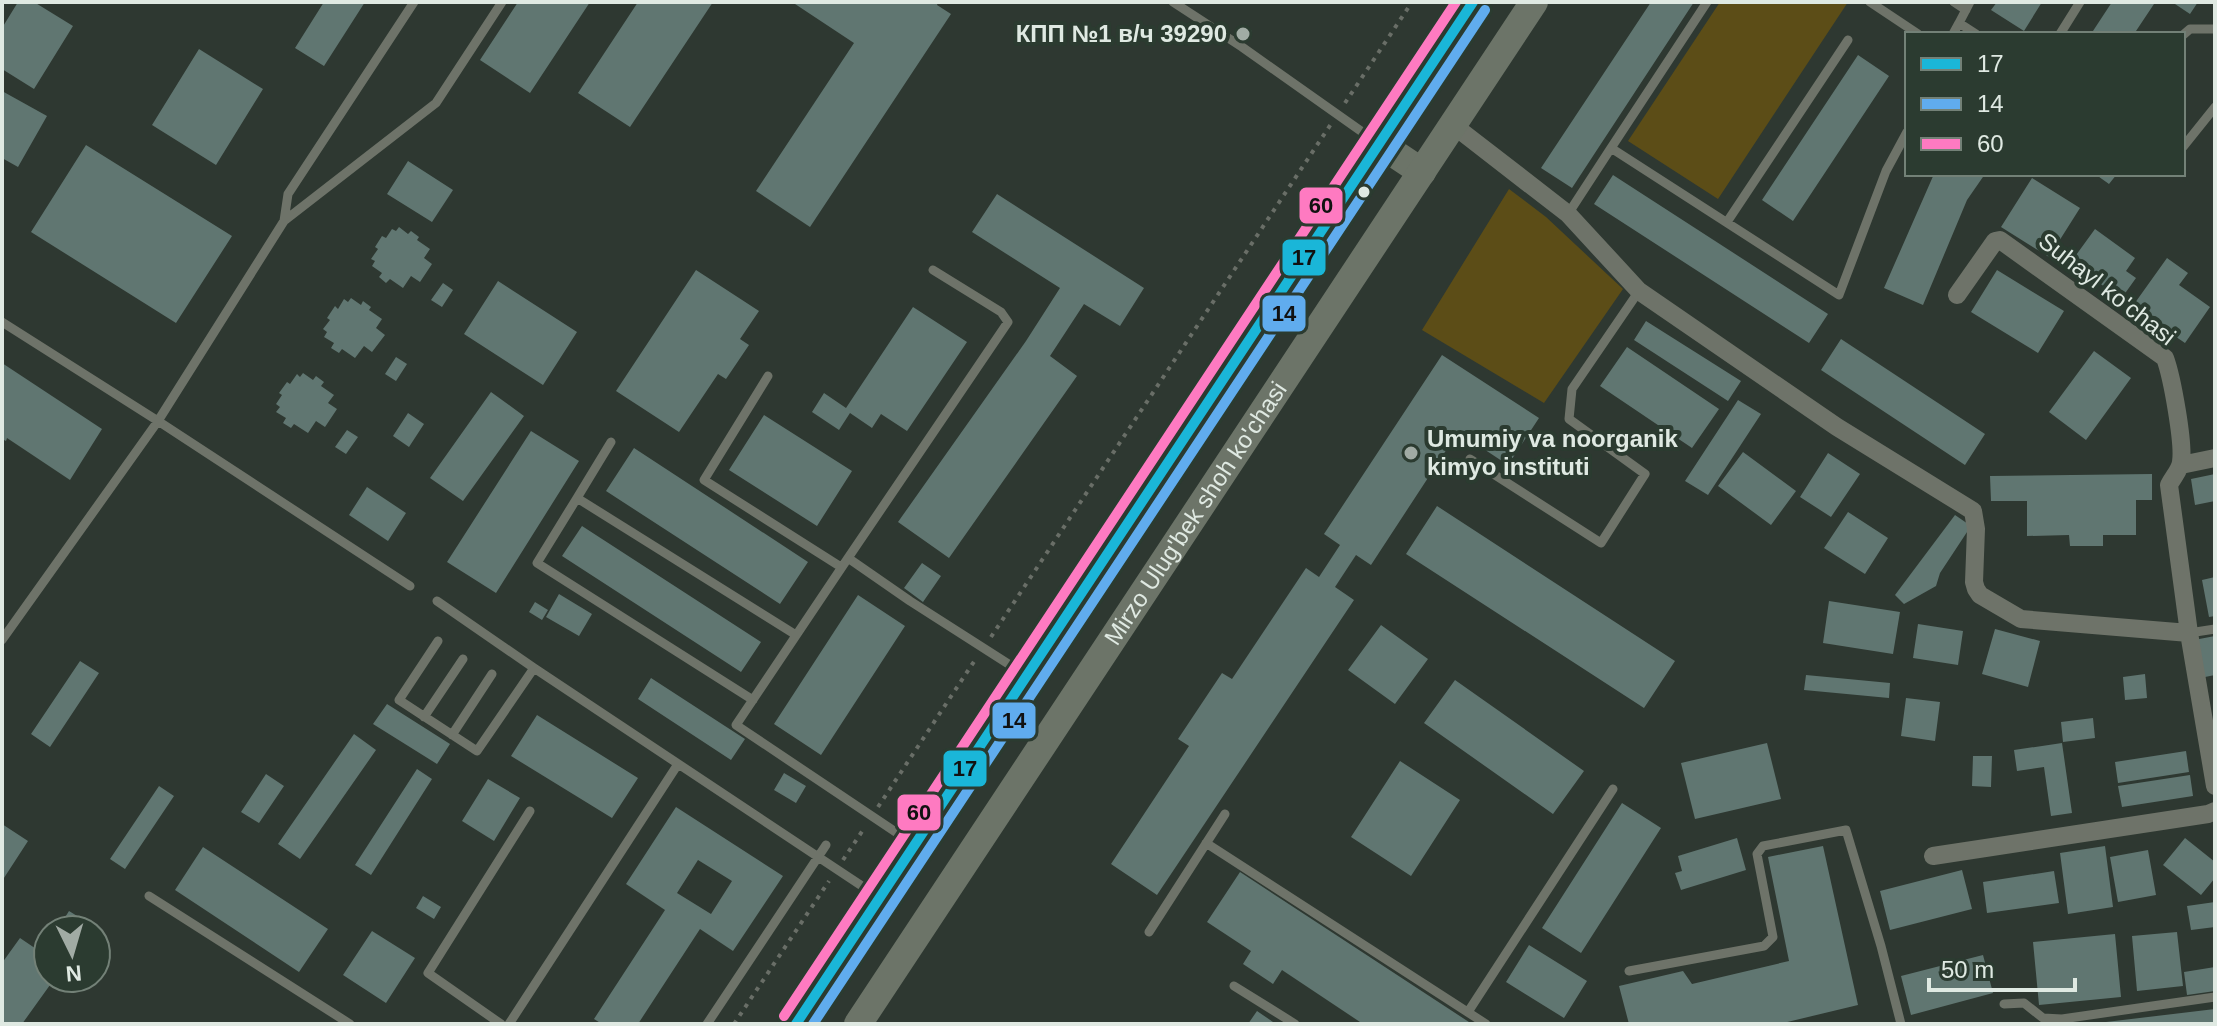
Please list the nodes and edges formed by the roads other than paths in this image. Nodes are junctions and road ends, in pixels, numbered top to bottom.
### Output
1 (414, 2) edge
2 (502, 2) edge
3 (1173, 2) edge
4 (1473, 2) edge
5 (1534, 2) edge
6 (1707, 2) edge
7 (1870, 2) edge
8 (1954, 2) edge
9 (2080, 2) edge
10 (1968, 6) edge
11 (1959, 23) junction
12 (2215, 29) edge
13 (1915, 32) edge
14 (1954, 32) edge
15 (1973, 32) edge
16 (2061, 32) edge
17 (2185, 33) edge
18 (1848, 40) dead end
19 (2215, 107) edge
20 (1453, 125) junction
21 (1905, 136) edge
22 (1380, 144) junction
23 (2185, 144) edge
24 (1611, 148) junction
25 (1422, 172) junction
26 (1568, 214) junction
27 (284, 221) junction
28 (1727, 222) junction
29 (933, 270) dead end
30 (1639, 291) junction
31 (1957, 295) dead end
32 (2, 322) edge
33 (768, 376) dead end
34 (158, 421) junction
35 (611, 442) dead end
36 (2215, 458) edge
37 (1470, 459) dead end
38 (2181, 465) junction
39 (577, 498) junction
40 (848, 558) junction
41 (841, 567) junction
42 (410, 586) dead end
43 (437, 601) dead end
44 (2215, 629) edge
45 (2189, 633) junction
46 (796, 635) junction
47 (2, 640) edge
48 (438, 641) dead end
49 (463, 659) dead end
50 (534, 668) junction
51 (492, 674) dead end
52 (1027, 676) junction
53 (753, 700) junction
54 (424, 717) junction
55 (452, 735) junction
56 (678, 764) junction
57 (2215, 786) edge
58 (1613, 789) dead end
59 (530, 811) dead end
60 (2215, 811) edge
61 (1225, 814) dead end
62 (1206, 843) junction
63 (826, 845) dead end
64 (915, 845) junction
65 (1933, 856) dead end
66 (149, 896) dead end
67 (880, 898) junction
68 (1149, 932) dead end
69 (1629, 971) dead end
70 (1234, 986) dead end
71 (2215, 997) edge
72 (2004, 1004) dead end
73 (1468, 1012) junction
74 (2077, 1020) edge
75 (1482, 1023) edge
76 (350, 1024) edge
77 (501, 1024) edge
78 (509, 1024) edge
79 (707, 1024) edge
80 (796, 1024) edge
81 (858, 1024) edge
82 (1295, 1024) edge
83 (1901, 1024) edge

1 - 27 lane
2 - 27 lane
3 - 22 lane
4 - 22 main road, Mirzo Ulug'bek shoh ko'chasi
5 - 20 main road, Mirzo Ulug'bek shoh ko'chasi
6 - 24 lane
7 - 13 lane
8 - 10 lane
9 - 16 lane
10 - 11 lane
11 - 14 lane
11 - 15 lane
12 - 17 lane
18 - 28 lane
19 - 23 lane
20 - 25 main road, Mirzo Ulug'bek shoh ko'chasi
20 - 26 street
21 - 28 lane
22 - 25 main road
22 - 52 main road, Mirzo Ulug'bek shoh ko'chasi
24 - 26 lane
24 - 28 lane
25 - 81 main road, Mirzo Ulug'bek shoh ko'chasi
26 - 30 street
27 - 34 lane
29 - 40 lane
30 - 37 lane
30 - 45 street
31 - 38 street, Suhayl ko'chasi
32 - 34 lane
33 - 41 lane
34 - 42 lane
34 - 47 lane
35 - 39 lane
36 - 38 street
38 - 45 street, Suhayl ko'chasi
39 - 46 lane
39 - 53 lane
40 - 41 lane
40 - 52 lane
41 - 46 lane
43 - 50 lane
44 - 45 lane
45 - 57 street, Suhayl ko'chasi
46 - 53 lane
48 - 54 lane
49 - 54 lane
50 - 55 lane
50 - 56 lane
51 - 55 lane
52 - 64 main road, Mirzo Ulug'bek shoh ko'chasi
53 - 64 lane
54 - 55 lane
56 - 67 lane
56 - 78 lane
58 - 73 lane
59 - 77 lane
60 - 65 street
61 - 62 lane
62 - 68 lane
62 - 73 lane
63 - 79 lane
64 - 67 main road, Mirzo Ulug'bek shoh ko'chasi
66 - 76 lane
67 - 80 main road, Mirzo Ulug'bek shoh ko'chasi
69 - 83 lane
70 - 82 lane
71 - 74 lane
72 - 74 lane
73 - 75 lane

